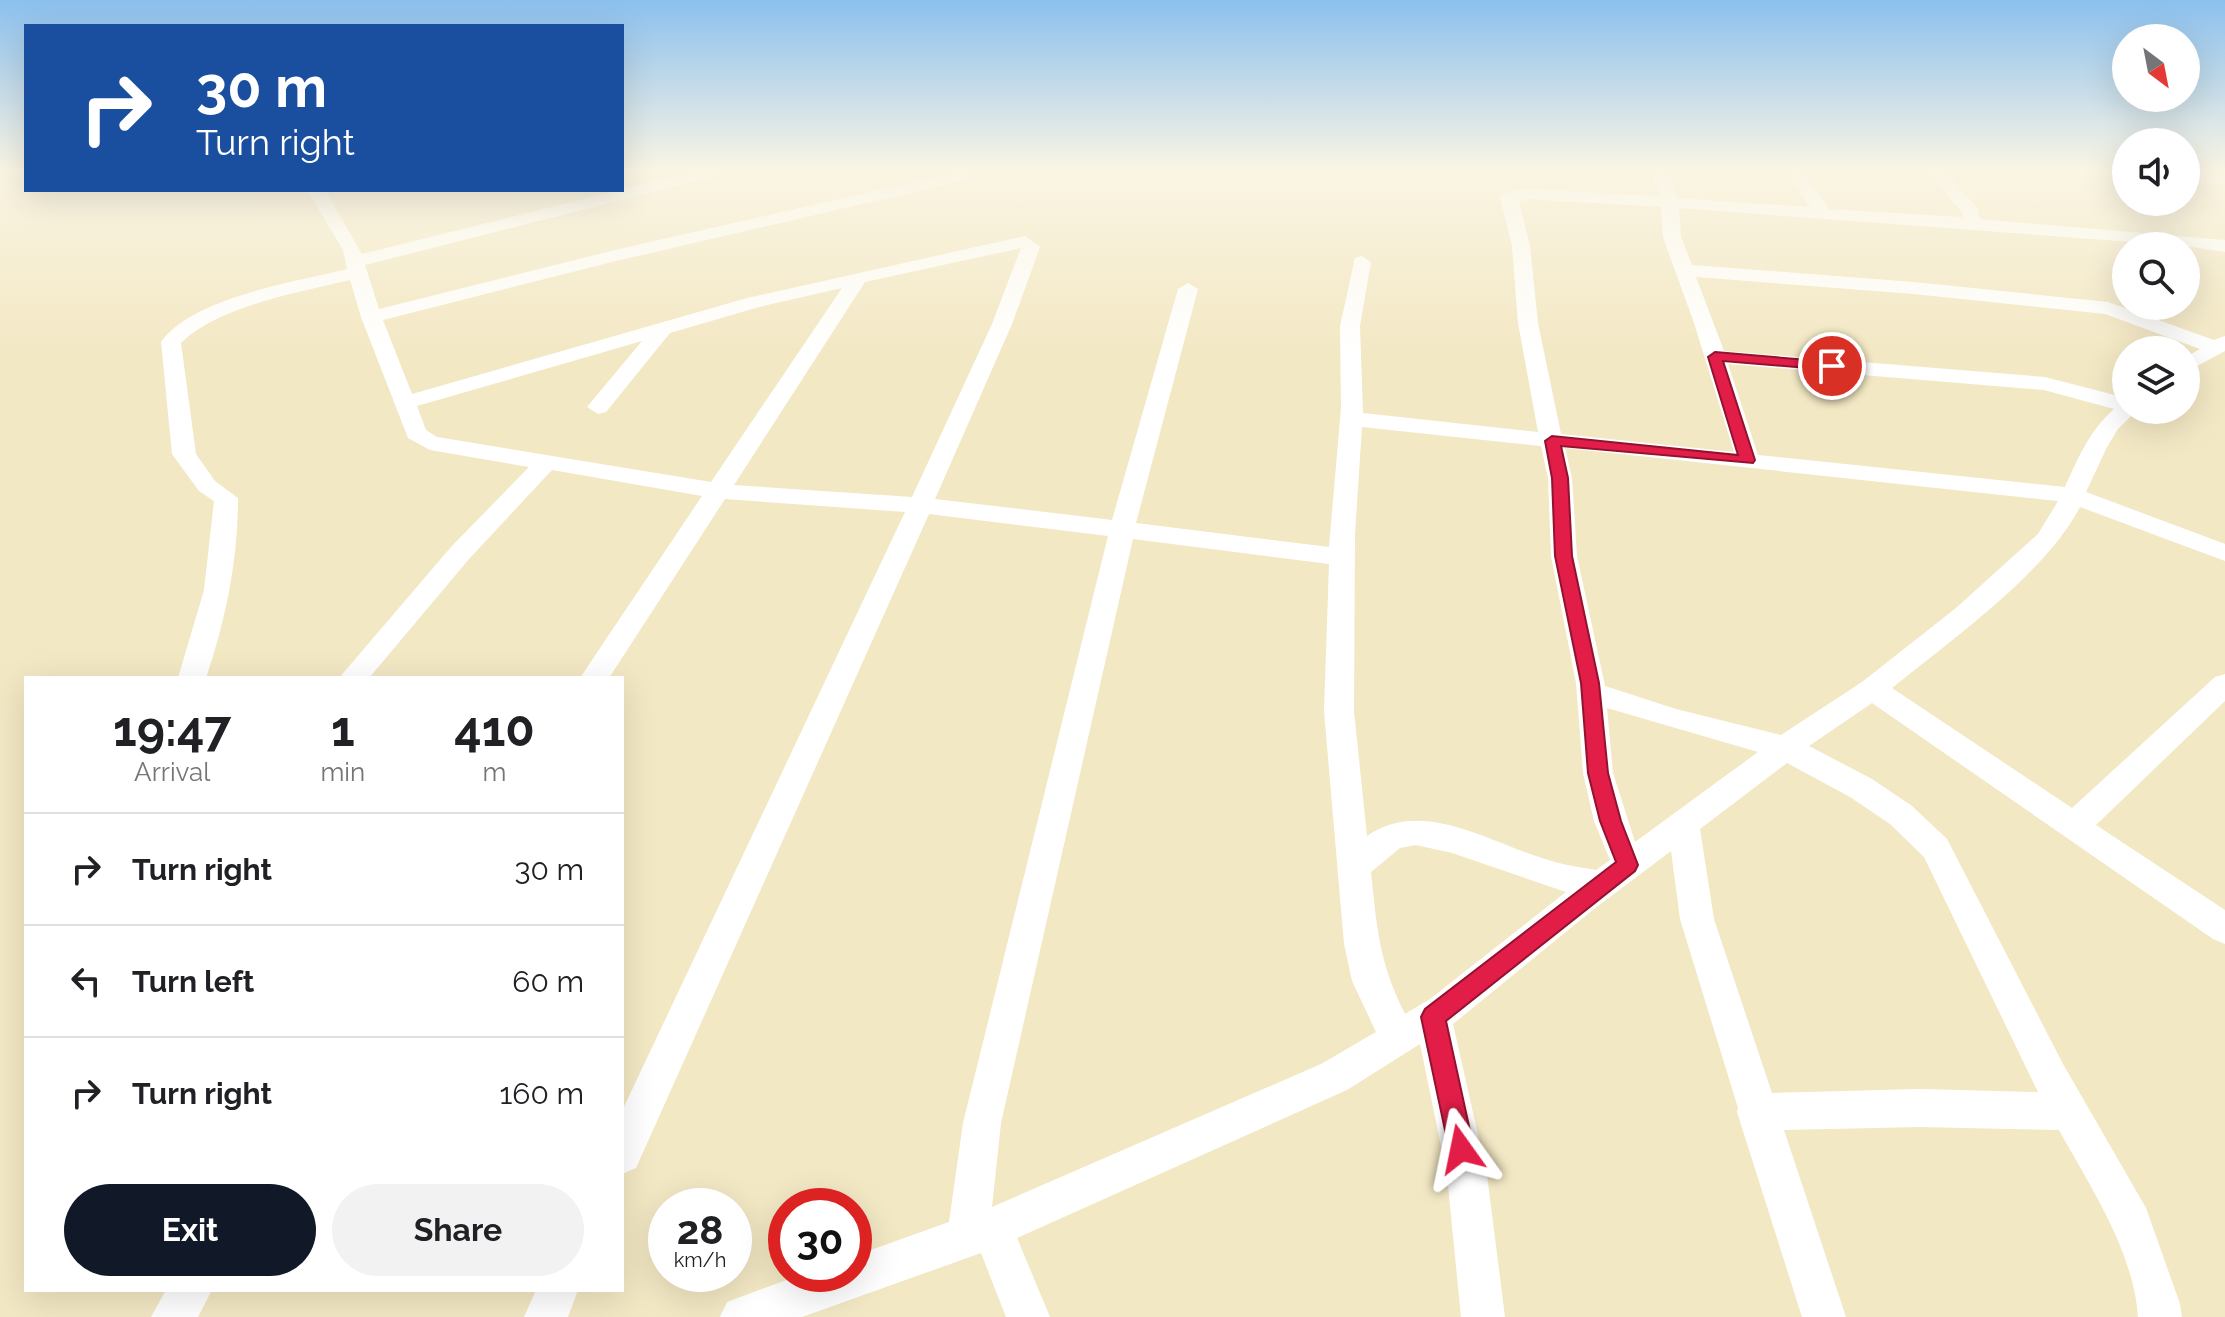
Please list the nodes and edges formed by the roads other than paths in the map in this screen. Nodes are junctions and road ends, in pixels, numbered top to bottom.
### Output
1 (340, 230) edge
2 (493, 230) edge
3 (726, 230) edge
4 (1517, 230) edge
5 (1672, 230) edge
6 (2048, 230) edge
7 (2225, 246) edge
8 (1362, 262) dead end
9 (356, 267) junction
10 (1683, 270) junction
11 (859, 277) junction
12 (1188, 289) dead end
13 (371, 317) junction
14 (665, 326) junction
15 (2220, 344) edge
16 (1715, 357) junction
17 (2200, 357) edge
18 (404, 403) junction
19 (2112, 404) edge
20 (598, 407) dead end
21 (1351, 419) junction
22 (2112, 422) edge
23 (1552, 441) junction
24 (1748, 460) junction
25 (546, 463) junction
26 (718, 491) junction
27 (2072, 495) junction
28 (920, 506) junction
29 (1122, 530) junction
30 (2225, 553) edge
31 (1342, 557) junction
32 (193, 676) edge
33 (355, 676) edge
34 (595, 676) edge
35 (2225, 684) edge
36 (1872, 689) junction
37 (1591, 692) junction
38 (1786, 748) junction
39 (1683, 824) junction
40 (2074, 826) junction
41 (1353, 869) junction
42 (1614, 875) junction
43 (2225, 929) edge
44 (1433, 1017) junction
45 (1398, 1039) junction
46 (1756, 1112) junction
47 (2071, 1112) junction
48 (624, 1150) edge
49 (980, 1233) junction
50 (190, 1292) edge
51 (556, 1292) edge
52 (173, 1317) edge
53 (546, 1317) edge
54 (742, 1317) edge
55 (1028, 1317) edge
56 (1483, 1317) edge
57 (1824, 1317) edge
58 (2160, 1317) edge

1 - 9 street
2 - 9 street
3 - 13 street
4 - 23 street
5 - 10 street
6 - 7 street
8 - 21 street
9 - 13 street
9 - 32 street
10 - 15 street
10 - 16 street
11 - 14 street
11 - 26 street
11 - 28 street
12 - 29 street
13 - 18 street
14 - 18 street
14 - 20 street
15 - 17 street
16 - 19 street
16 - 24 street
18 - 25 street
21 - 23 street
21 - 31 street
22 - 27 street
23 - 24 street
23 - 37 street
24 - 27 street
25 - 26 street
25 - 33 street
26 - 28 street
26 - 34 street
27 - 30 street
27 - 36 street
28 - 29 street
28 - 48 street
29 - 31 street
29 - 49 street
31 - 41 street
35 - 40 street
36 - 38 street
36 - 40 street
37 - 38 street
37 - 42 street
38 - 39 street
38 - 47 street
39 - 42 street
39 - 46 street
40 - 43 street
41 - 42 street
41 - 45 street
42 - 44 street
44 - 45 street
44 - 56 street
45 - 49 street
46 - 47 street
46 - 57 street
47 - 58 street
49 - 54 street
49 - 55 street
50 - 52 street
51 - 53 street

